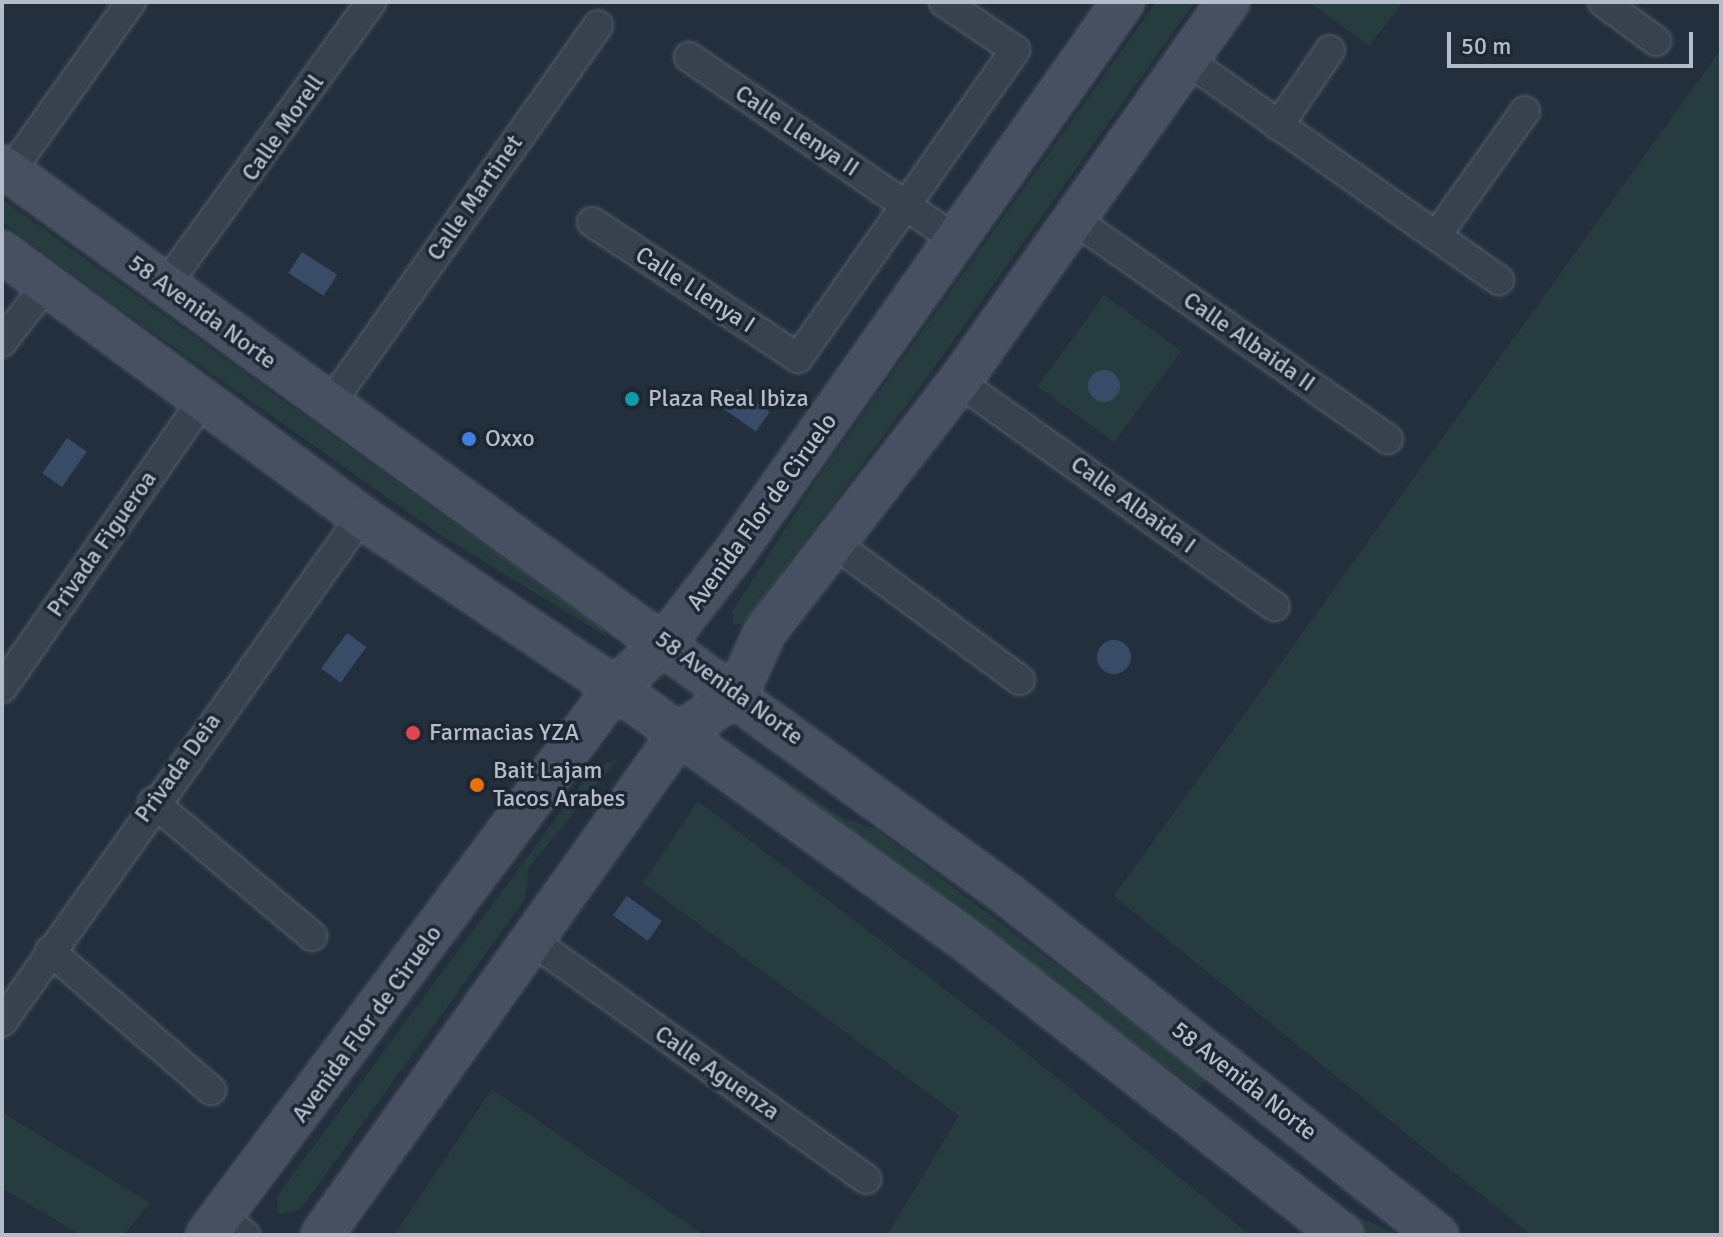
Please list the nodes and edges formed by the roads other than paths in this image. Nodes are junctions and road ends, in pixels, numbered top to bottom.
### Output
1 (131, 2) edge
2 (371, 2) edge
3 (944, 2) edge
4 (1123, 2) edge
5 (1228, 2) edge
6 (1603, 2) edge
7 (598, 25) dead end
8 (1656, 41) dead end
9 (1330, 50) dead end
10 (689, 57) dead end
11 (1187, 60) junction
12 (1525, 111) dead end
13 (1278, 126) junction
14 (6, 169) edge
15 (916, 212) junction
16 (1075, 220) junction
17 (592, 222) dead end
18 (1437, 235) junction
19 (959, 242) junction
20 (2, 252) edge
21 (1499, 280) dead end
22 (47, 284) junction
23 (165, 286) junction
24 (2, 342) edge
25 (959, 382) junction
26 (202, 401) junction
27 (330, 404) junction
28 (1388, 439) dead end
29 (361, 517) junction
30 (834, 543) junction
31 (1274, 606) dead end
32 (666, 641) junction
33 (1020, 680) dead end
34 (2, 688) edge
35 (615, 688) junction
36 (737, 694) junction
37 (679, 734) junction
38 (153, 802) junction
39 (312, 936) dead end
40 (534, 942) junction
41 (50, 951) junction
42 (2, 1022) edge
43 (211, 1090) dead end
44 (1260, 1093) junction
45 (1223, 1139) junction
46 (866, 1179) dead end
47 (224, 1229) edge
48 (322, 1235) edge
49 (1342, 1235) edge
50 (1437, 1235) edge

1 - 14 street
2 - 23 street, Calle Morell
3 - 15 street
4 - 19 main road, Avenida Flor de Ciruelo
5 - 11 main road
6 - 8 street
7 - 27 street, Calle Martinet
9 - 13 street
10 - 15 street, Calle Llenya II
11 - 13 street
11 - 16 main road
12 - 18 street
13 - 18 street
14 - 23 main road, 58 Avenida Norte
15 - 17 street, Calle Llenya I
15 - 19 street, Calle Llenya II
16 - 25 main road
16 - 28 street, Calle Albaida II
18 - 21 street
19 - 32 main road, Avenida Flor de Ciruelo
20 - 22 main road
22 - 24 street
22 - 26 main road
23 - 27 main road, 58 Avenida Norte
25 - 30 main road
25 - 31 street, Calle Albaida I
26 - 29 main road
26 - 34 street, Privada Figueroa
27 - 32 main road, 58 Avenida Norte
29 - 35 main road
29 - 38 street, Privada Deia
30 - 33 street
30 - 36 main road
32 - 35 main road, Avenida Flor de Ciruelo
32 - 36 main road, 58 Avenida Norte
35 - 37 main road
35 - 47 main road, Avenida Flor de Ciruelo
36 - 37 main road
36 - 44 main road, 58 Avenida Norte
37 - 40 main road
37 - 45 main road
38 - 39 street
38 - 41 street, Privada Deia
40 - 46 street, Calle Aguenza
40 - 48 main road
41 - 42 street, Privada Deia
41 - 43 street
44 - 45 main road
44 - 50 main road, 58 Avenida Norte
45 - 49 main road

